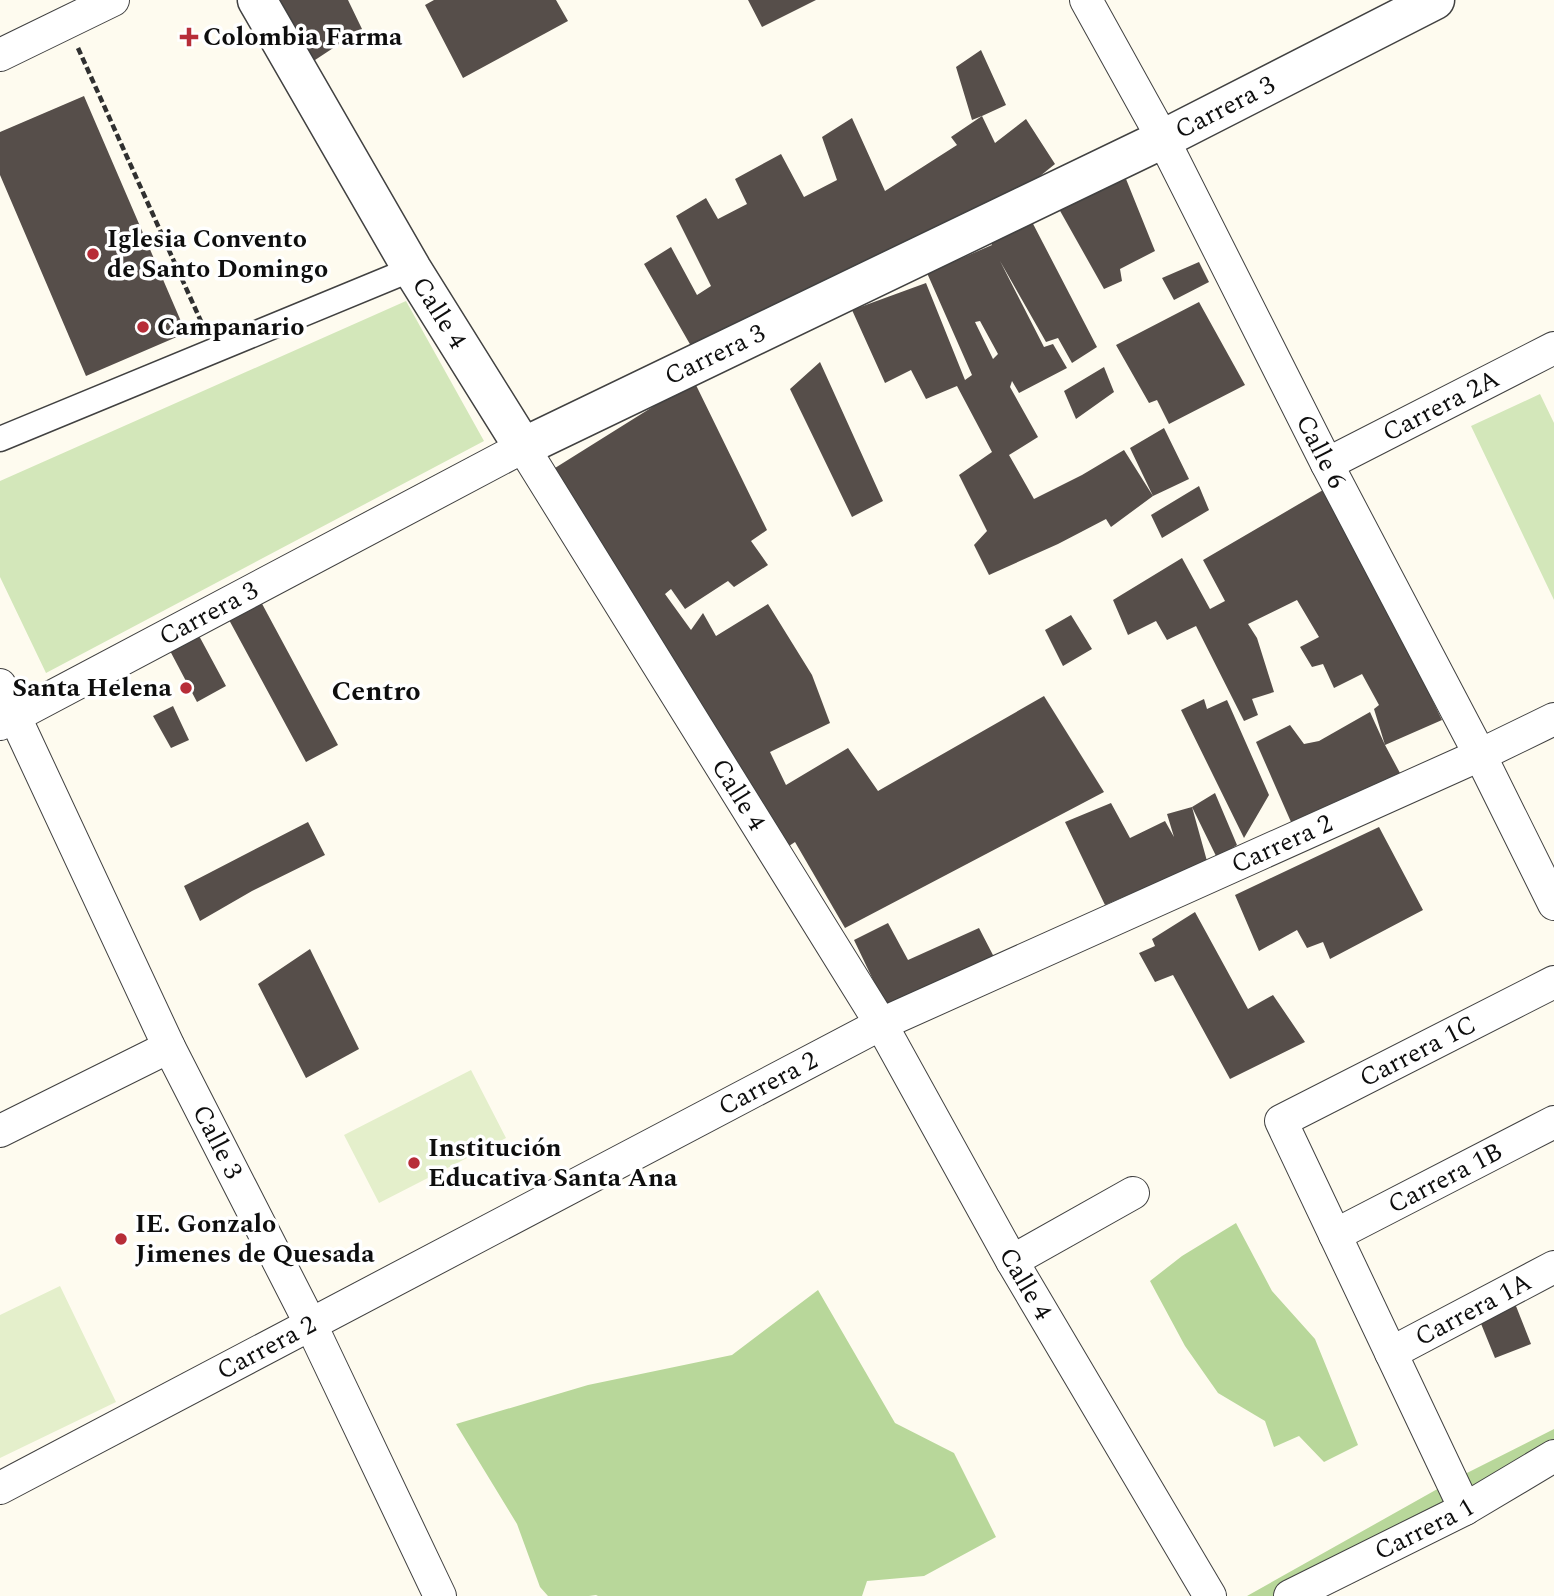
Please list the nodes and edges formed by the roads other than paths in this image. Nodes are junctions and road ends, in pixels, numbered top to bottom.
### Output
1 (113, 0) edge
2 (257, 0) edge
3 (1086, 0) edge
4 (1435, 0) edge
5 (0, 55) edge
6 (1163, 139) junction
7 (412, 269) junction
8 (1554, 348) edge
9 (0, 439) edge
10 (523, 447) junction
11 (1327, 464) junction
12 (0, 685) edge
13 (1554, 719) edge
14 (7, 720) edge
15 (1480, 755) junction
16 (1554, 904) edge
17 (1554, 982) edge
18 (881, 1024) junction
19 (169, 1047) junction
20 (1554, 1122) edge
21 (0, 1131) edge
22 (1133, 1193) dead end
23 (1335, 1235) junction
24 (1012, 1261) junction
25 (1554, 1267) edge
26 (311, 1325) junction
27 (1391, 1353) junction
28 (1554, 1456) edge
29 (0, 1488) edge
30 (1465, 1509) junction
31 (440, 1596) edge
32 (1210, 1596) edge
33 (1290, 1596) edge

1 - 5 street
2 - 7 street, Calle 4
3 - 6 street, Calle 6
4 - 6 street, Carrera 3
6 - 10 street, Carrera 3
6 - 11 street, Calle 6
7 - 9 street
7 - 10 street, Calle 4
8 - 11 street, Carrera 2A
10 - 14 street, Carrera 3
10 - 18 street, Calle 4
11 - 15 street, Calle 6
12 - 14 street, Calle 3
13 - 15 street, Carrera 2
14 - 19 street, Calle 3
15 - 16 street, Calle 6
15 - 18 street, Carrera 2
17 - 23 street, Carrera 1C
18 - 24 street, Calle 4
18 - 26 street, Carrera 2
19 - 21 street
19 - 26 street, Calle 3
20 - 23 street, Carrera 1B
22 - 24 street
23 - 27 street
24 - 32 street, Calle 4
25 - 27 street, Carrera 1A
26 - 29 street, Carrera 2
26 - 31 street, Calle 3
27 - 30 street
28 - 30 street, Carrera 1
30 - 33 street, Carrera 1

